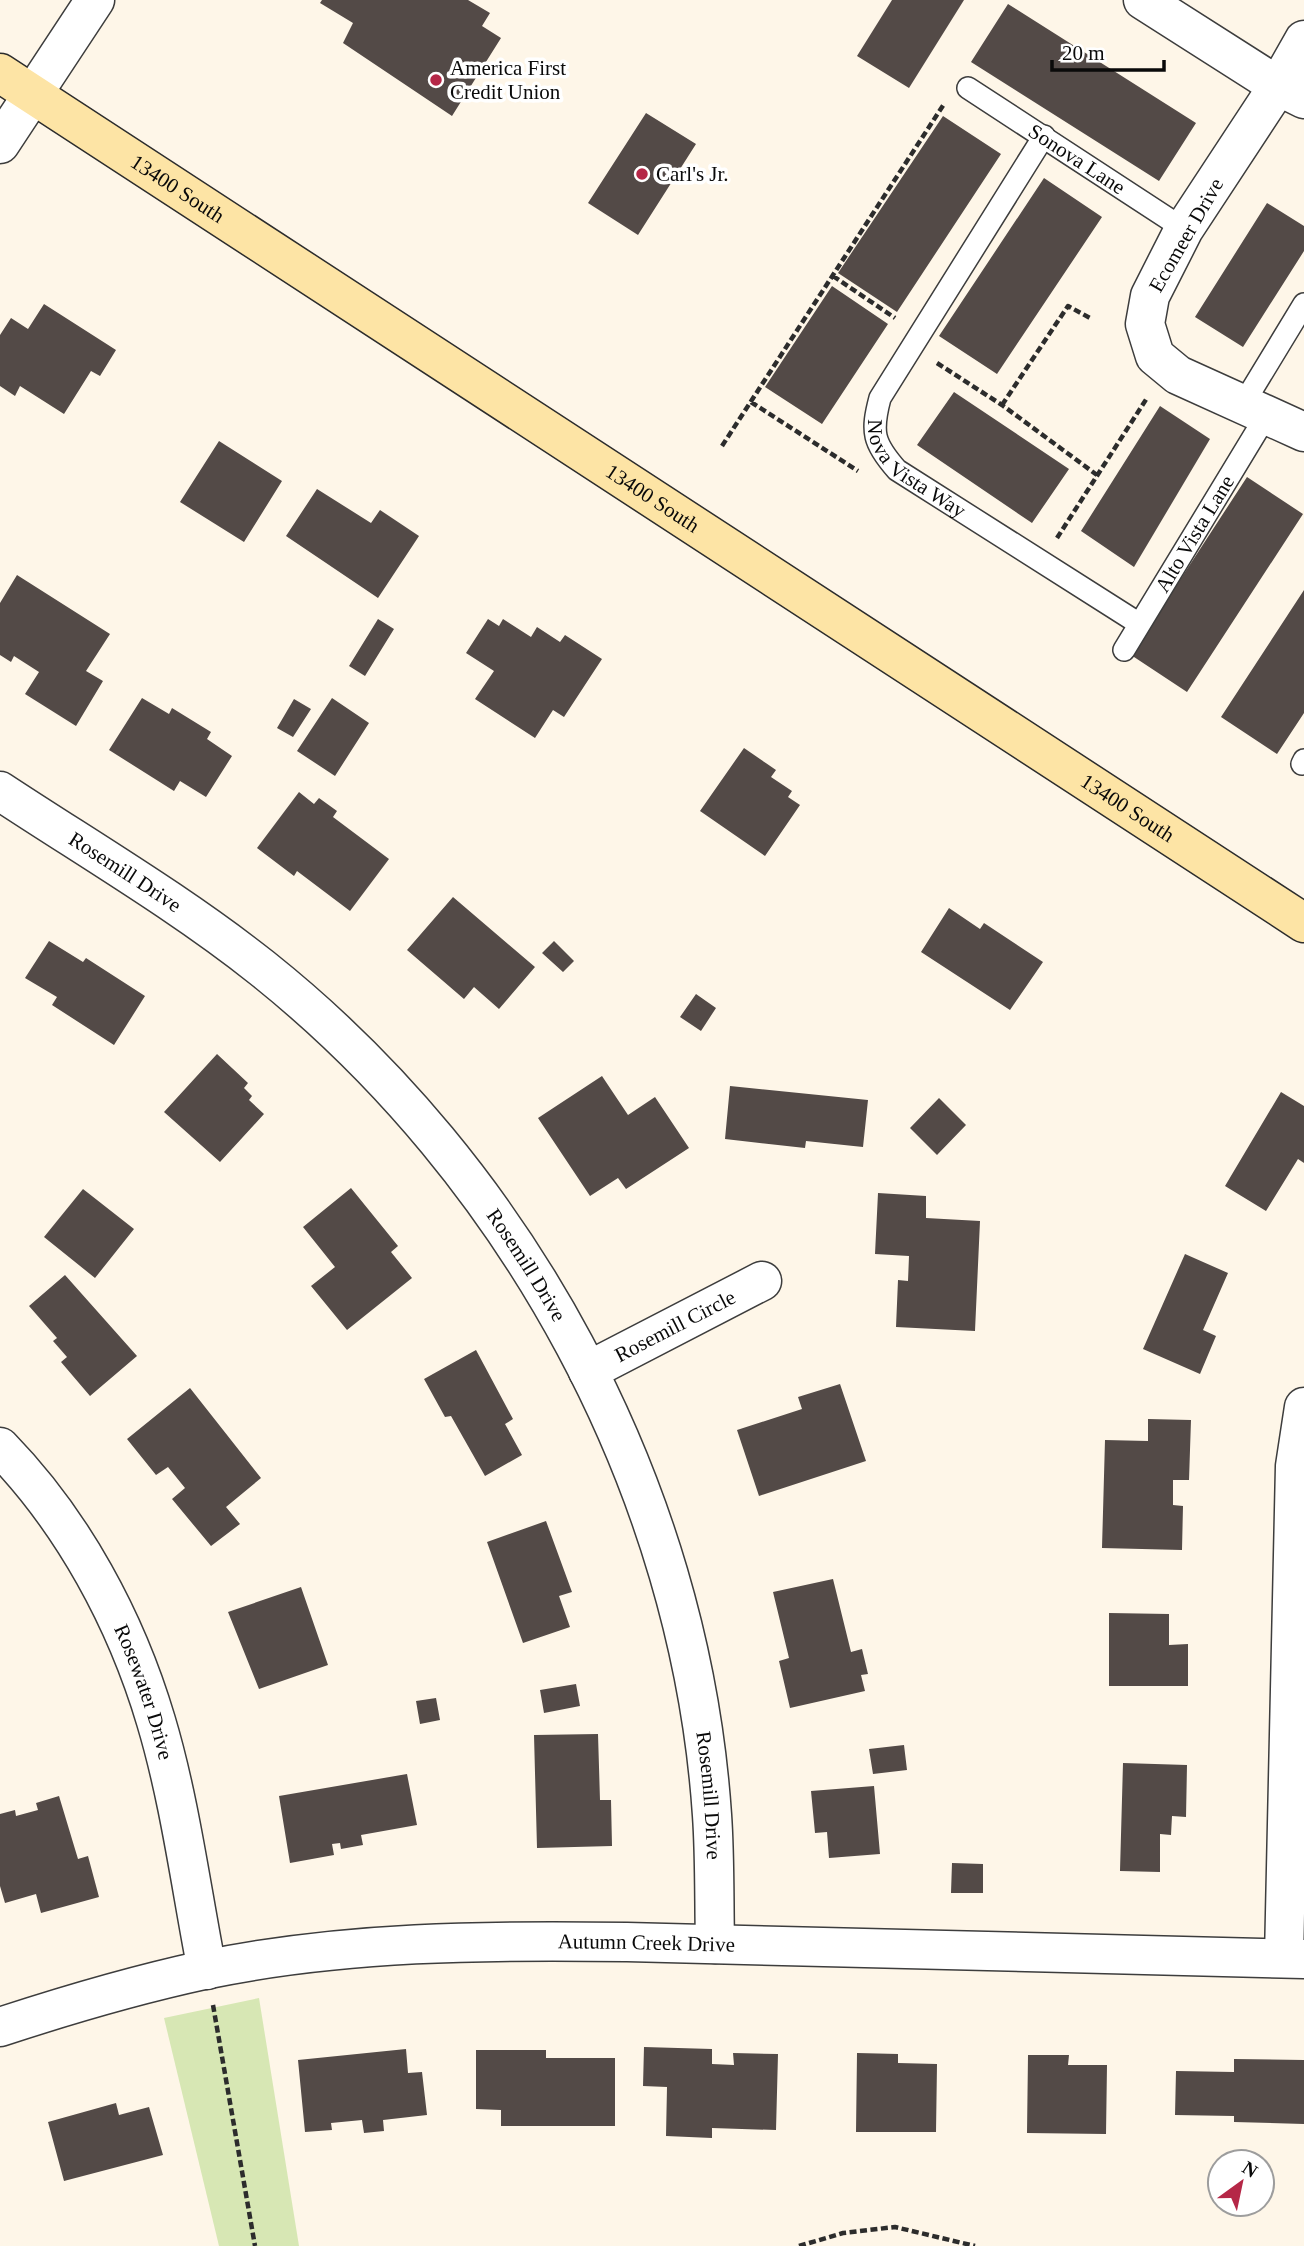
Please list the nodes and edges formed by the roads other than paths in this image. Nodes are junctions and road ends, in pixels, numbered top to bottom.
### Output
1 (95, 0) edge
2 (1143, 0) edge
3 (1304, 40) edge
4 (0, 73) edge
5 (968, 88) dead end
6 (1291, 92) edge
7 (32, 94) junction
8 (1044, 136) junction
9 (0, 144) edge
10 (1184, 229) junction
11 (1304, 304) edge
12 (1254, 411) junction
13 (1304, 432) edge
14 (1138, 622) junction
15 (1124, 650) dead end
16 (0, 791) edge
17 (1304, 923) edge
18 (762, 1281) dead end
19 (588, 1371) junction
20 (1304, 1407) edge
21 (0, 1447) edge
22 (715, 1944) junction
23 (1294, 1958) edge
24 (207, 1970) junction
25 (0, 2027) edge

1 - 7 street
2 - 6 street
3 - 6 street, Ecomeer Drive
4 - 7 main road, 13400 South
5 - 8 lane, Sonova Lane
6 - 10 street, Ecomeer Drive
7 - 9 street
7 - 17 main road, 13400 South
8 - 10 lane, Sonova Lane
8 - 14 lane, Nova Vista Way
10 - 12 street, Ecomeer Drive
11 - 12 lane, Alto Vista Lane
12 - 13 street, Ecomeer Drive
12 - 14 lane, Alto Vista Lane
14 - 15 lane, Alto Vista Lane
16 - 19 street, Rosemill Drive
18 - 19 street, Rosemill Circle
19 - 22 street, Rosemill Drive
20 - 23 street
21 - 24 street, Rosewater Drive
22 - 23 street, Autumn Creek Drive
22 - 24 street, Autumn Creek Drive
24 - 25 street, Autumn Creek Drive

